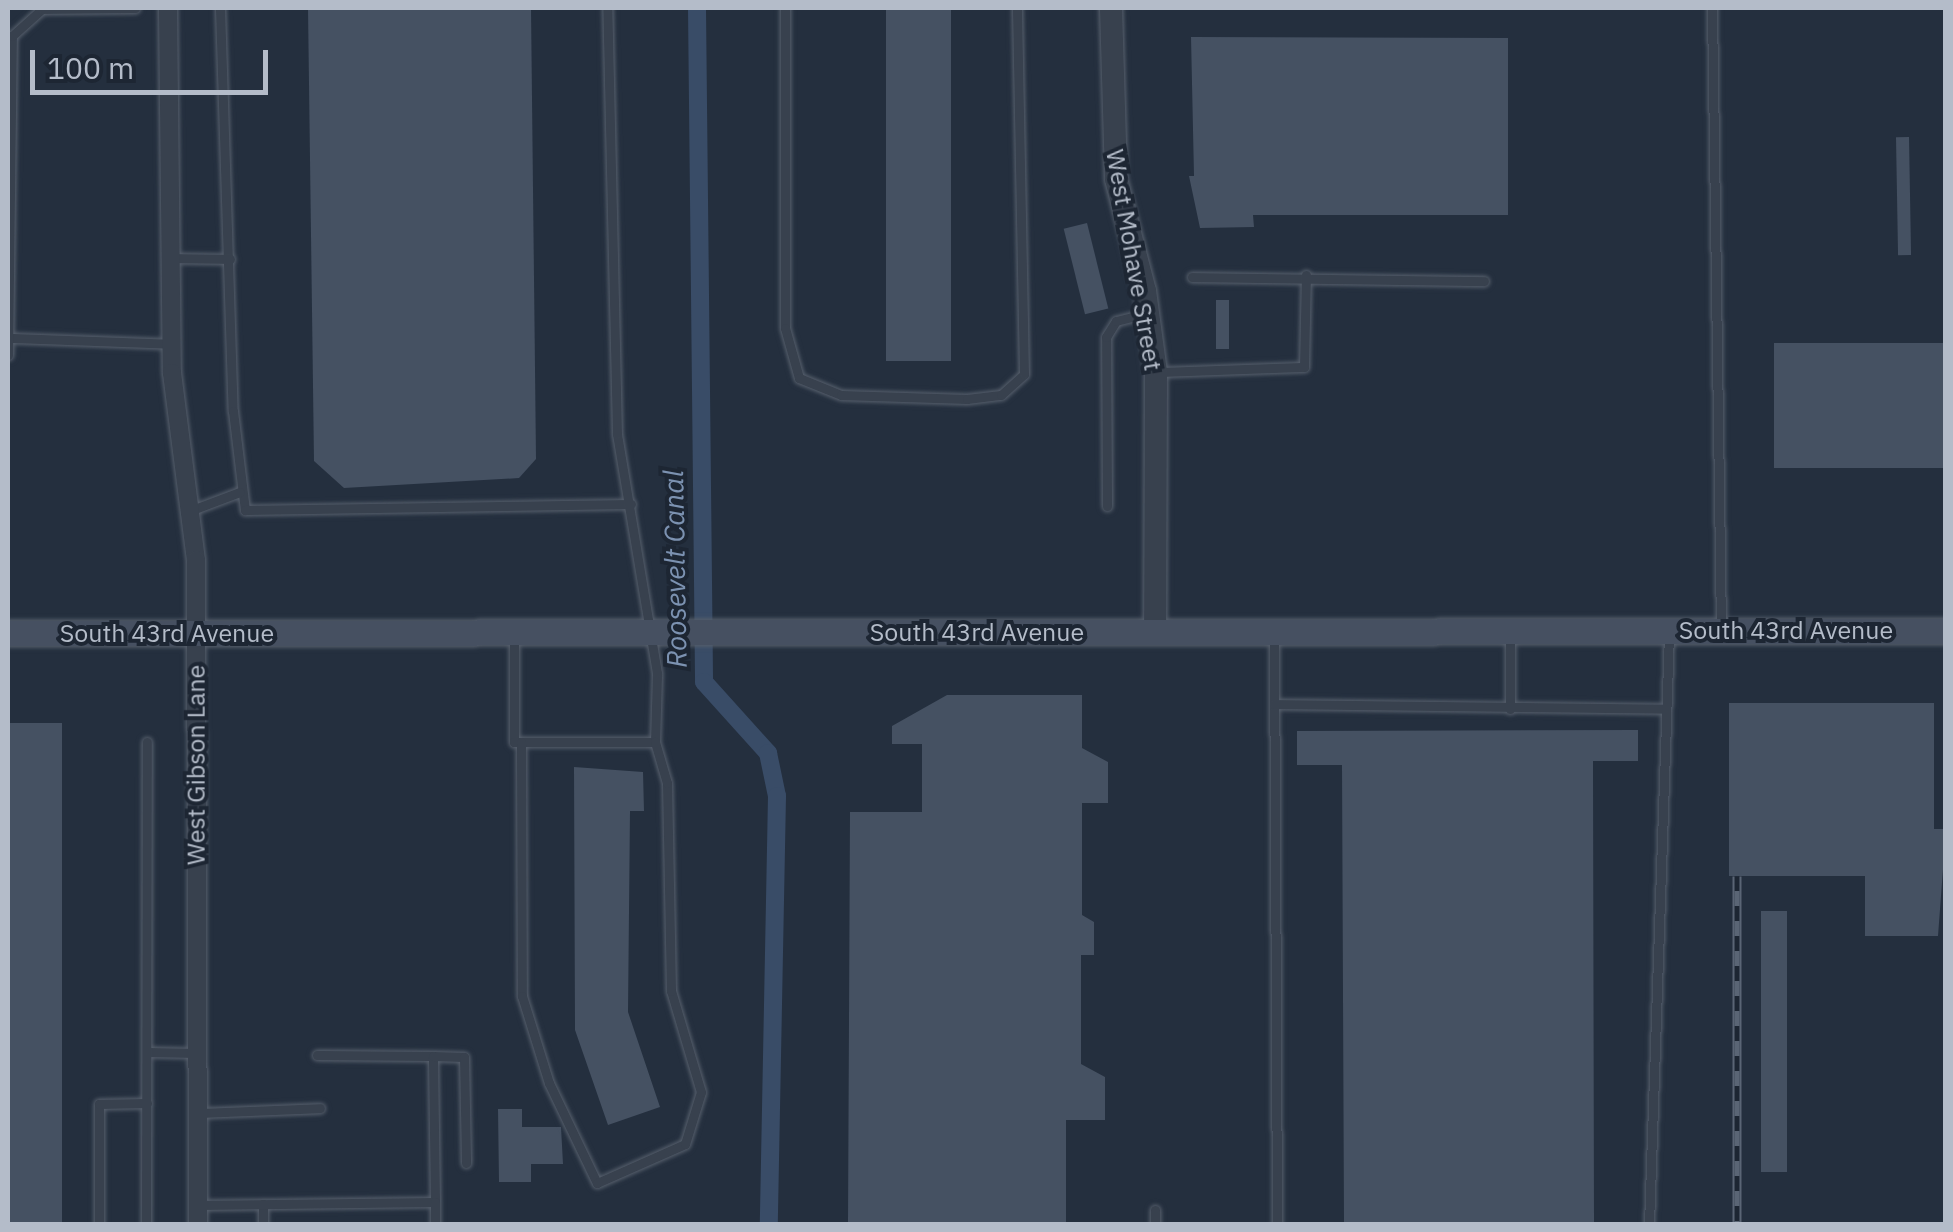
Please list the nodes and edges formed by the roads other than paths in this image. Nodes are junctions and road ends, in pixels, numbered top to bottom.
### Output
1 (135, 8) edge
2 (168, 8) edge
3 (220, 8) edge
4 (608, 8) edge
5 (786, 8) edge
6 (1017, 8) edge
7 (1111, 8) edge
8 (1712, 8) edge
9 (171, 258) junction
10 (230, 259) junction
11 (1306, 276) junction
12 (1192, 277) dead end
13 (1484, 281) dead end
14 (1148, 313) junction
15 (11, 338) junction
16 (172, 344) junction
17 (8, 356) edge
18 (1156, 372) junction
19 (240, 492) junction
20 (631, 504) junction
21 (1107, 506) dead end
22 (192, 510) junction
23 (1669, 630) junction
24 (1722, 630) junction
25 (1946, 630) edge
26 (1510, 631) junction
27 (647, 632) junction
28 (1274, 632) junction
29 (8, 633) edge
30 (196, 633) junction
31 (514, 633) junction
32 (1155, 633) junction
33 (1274, 704) junction
34 (1665, 708) junction
35 (1510, 710) junction
36 (147, 742) dead end
37 (521, 742) junction
38 (655, 742) junction
39 (147, 1052) junction
40 (197, 1053) junction
41 (317, 1055) dead end
42 (434, 1056) junction
43 (147, 1103) junction
44 (320, 1108) dead end
45 (198, 1113) junction
46 (466, 1163) dead end
47 (435, 1202) junction
48 (198, 1204) junction
49 (262, 1204) junction
50 (1155, 1210) dead end
51 (98, 1224) edge
52 (146, 1224) edge
53 (198, 1224) edge
54 (263, 1224) edge
55 (435, 1224) edge
56 (1155, 1224) edge
57 (1277, 1224) edge
58 (1649, 1224) edge

1 - 15 lane
2 - 9 street, West Gibson Lane
3 - 10 lane
4 - 20 lane
5 - 6 lane
7 - 14 street, West Mohave Street
8 - 24 lane
9 - 10 lane
9 - 16 street, West Gibson Lane
10 - 19 lane
11 - 12 lane
11 - 13 lane
11 - 18 lane
14 - 18 street, West Mohave Street
14 - 21 lane
15 - 16 lane
15 - 17 lane
16 - 22 street, West Gibson Lane
18 - 32 street, West Mohave Street
19 - 20 lane
19 - 22 lane
20 - 27 lane
22 - 30 street, West Gibson Lane
23 - 24 main road, South 43rd Avenue
23 - 26 main road, South 43rd Avenue
23 - 34 lane
24 - 25 main road, South 43rd Avenue
26 - 28 main road, South 43rd Avenue
26 - 35 lane
27 - 31 main road, South 43rd Avenue
27 - 32 main road, South 43rd Avenue
27 - 38 lane
28 - 32 main road, South 43rd Avenue
28 - 33 lane
29 - 30 main road, South 43rd Avenue
30 - 31 main road, South 43rd Avenue
30 - 40 street, West Gibson Lane
31 - 37 lane
33 - 35 lane
33 - 57 lane
34 - 35 lane
34 - 58 lane
36 - 39 lane
37 - 38 lane
37 - 38 lane
39 - 40 lane
39 - 43 lane
40 - 45 street, West Gibson Lane
41 - 42 lane
42 - 46 lane
42 - 47 lane
43 - 51 lane
43 - 52 lane
44 - 45 lane
45 - 48 street, West Gibson Lane
47 - 49 lane
47 - 55 lane
48 - 49 lane
48 - 53 street, West Gibson Lane
49 - 54 lane
50 - 56 lane

